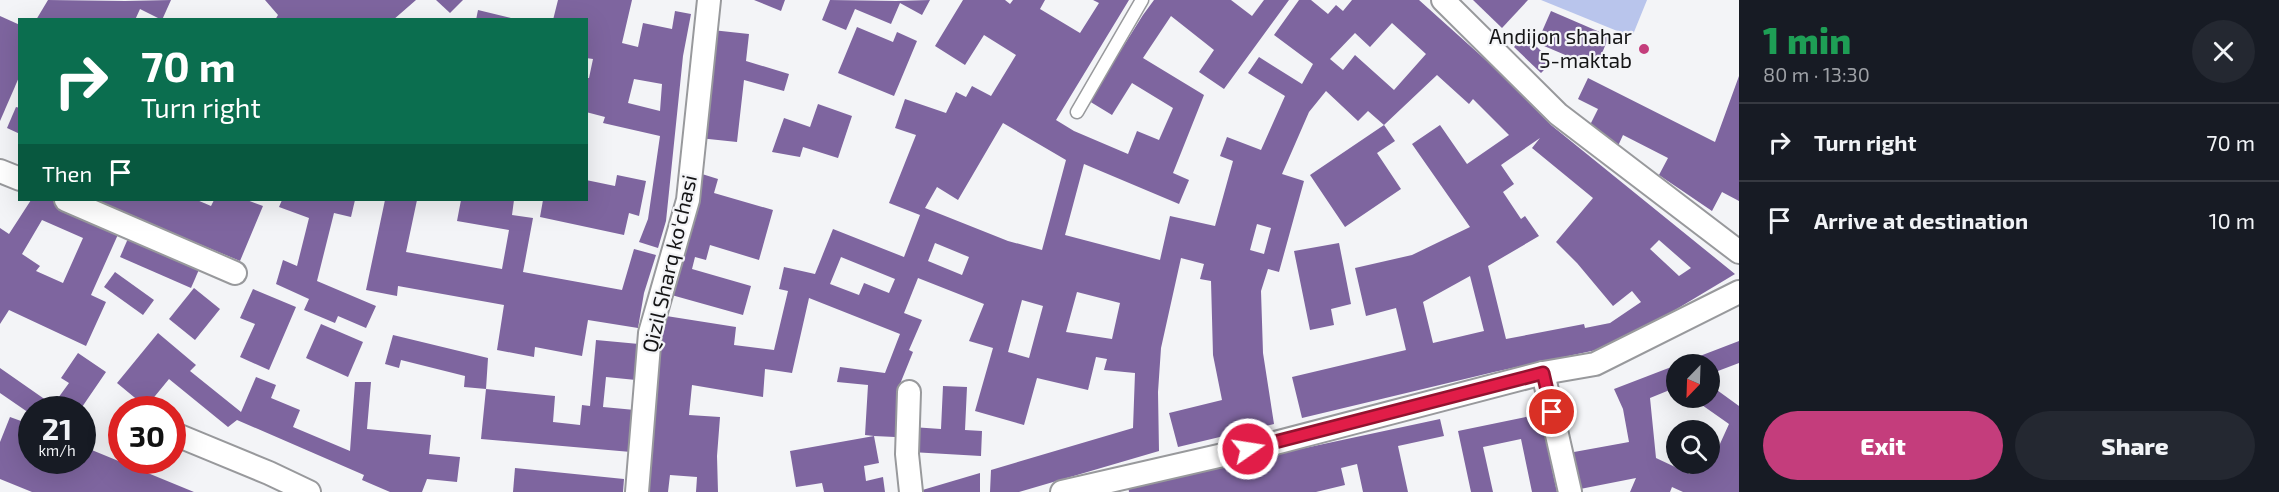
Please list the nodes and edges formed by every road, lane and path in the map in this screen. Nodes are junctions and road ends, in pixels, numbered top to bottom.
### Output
1 (709, 0) edge
2 (1142, 0) edge
3 (1443, 0) edge
4 (1077, 112) dead end
5 (0, 171) edge
6 (18, 178) edge
7 (68, 201) edge
8 (1739, 252) edge
9 (235, 273) dead end
10 (1739, 292) edge
11 (1543, 373) junction
12 (909, 392) dead end
13 (186, 439) edge
14 (309, 492) edge
15 (638, 492) edge
16 (911, 492) edge
17 (1062, 492) edge
18 (1570, 492) edge

1 - 15 street, Qizil Sharq ko'chasi
2 - 4 lane
3 - 8 street
5 - 6 street
7 - 9 street
10 - 11 street
11 - 17 street
11 - 18 street
12 - 16 street
13 - 14 street

